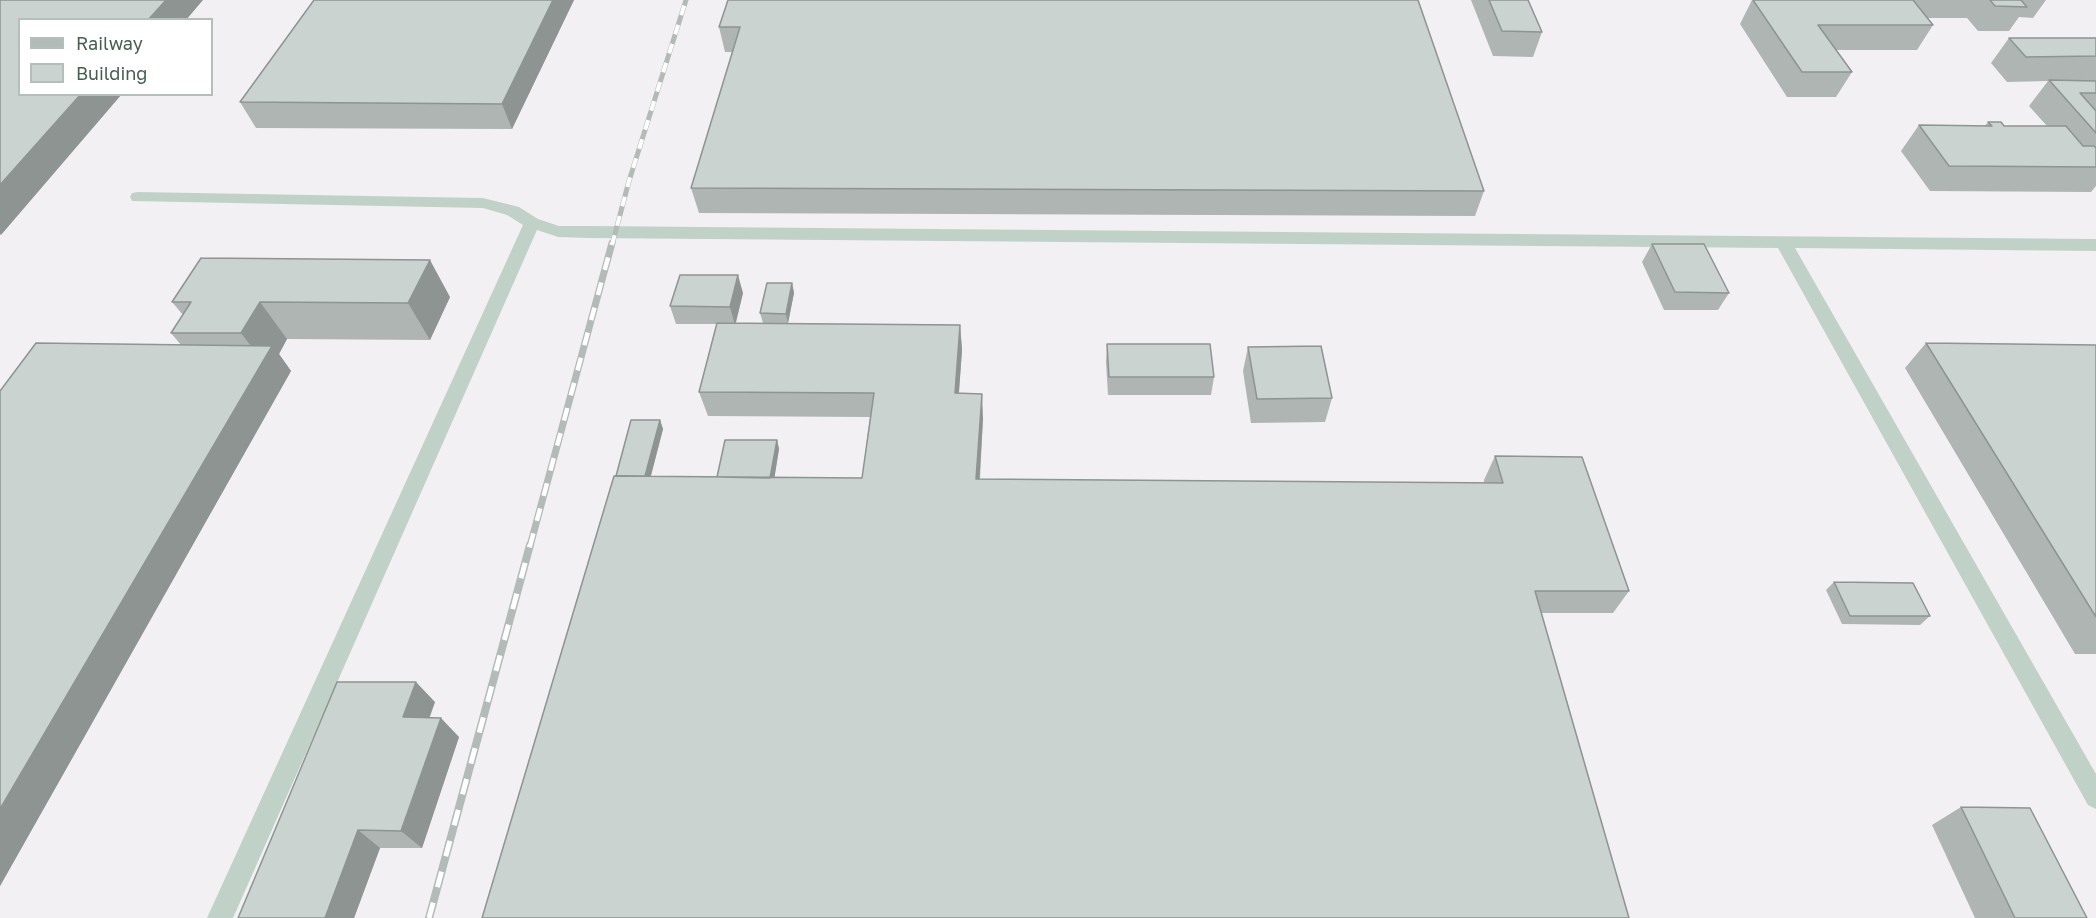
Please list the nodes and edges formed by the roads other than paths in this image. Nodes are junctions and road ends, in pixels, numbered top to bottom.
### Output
1 (138, 197) dead end
2 (532, 223) junction
3 (1783, 242) junction
4 (2096, 245) edge
5 (2096, 797) edge
6 (220, 918) edge

1 - 2 lane
2 - 3 lane
2 - 6 lane
3 - 4 lane
3 - 5 lane

